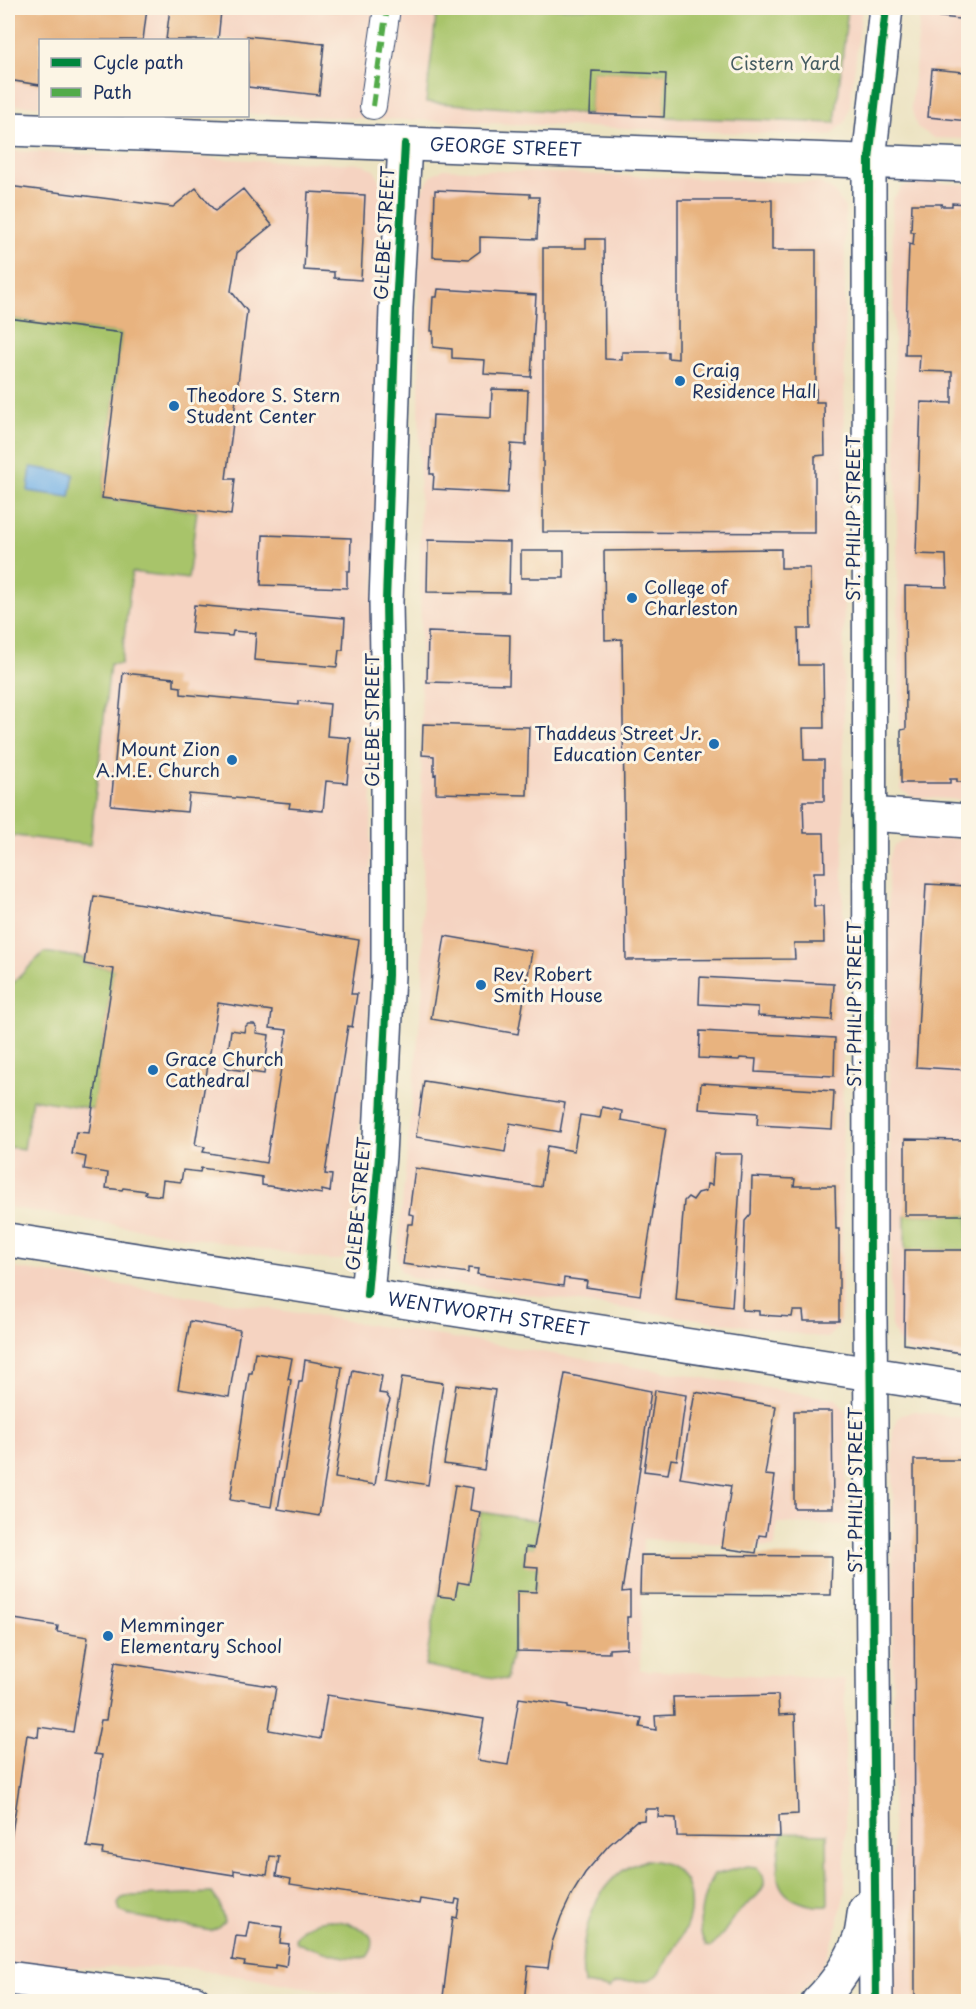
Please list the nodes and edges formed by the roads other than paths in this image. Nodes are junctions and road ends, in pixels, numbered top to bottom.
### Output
1 (387, 8) edge
2 (886, 8) edge
3 (374, 106) dead end
4 (8, 129) edge
5 (405, 144) junction
6 (869, 160) junction
7 (969, 165) edge
8 (869, 814) junction
9 (969, 821) edge
10 (8, 1240) edge
11 (366, 1295) junction
12 (870, 1373) junction
13 (969, 1389) edge
14 (874, 1845) junction
15 (8, 1978) edge
16 (137, 1997) edge
17 (194, 2001) edge
18 (818, 2001) edge
19 (876, 2001) edge

1 - 3 street
2 - 6 street, ST. PHILIP STREET
4 - 5 street, GEORGE STREET
5 - 6 street, GEORGE STREET
5 - 11 street, GLEBE STREET
6 - 7 street, GEORGE STREET
6 - 8 street, ST. PHILIP STREET
8 - 9 street
8 - 12 street, ST. PHILIP STREET
10 - 11 street, WENTWORTH STREET
11 - 12 street, WENTWORTH STREET
12 - 13 street, WENTWORTH STREET
12 - 14 street, ST. PHILIP STREET
14 - 18 street, ST. PHILIP STREET
14 - 19 street, ST. PHILIP STREET
15 - 16 street
16 - 17 street

